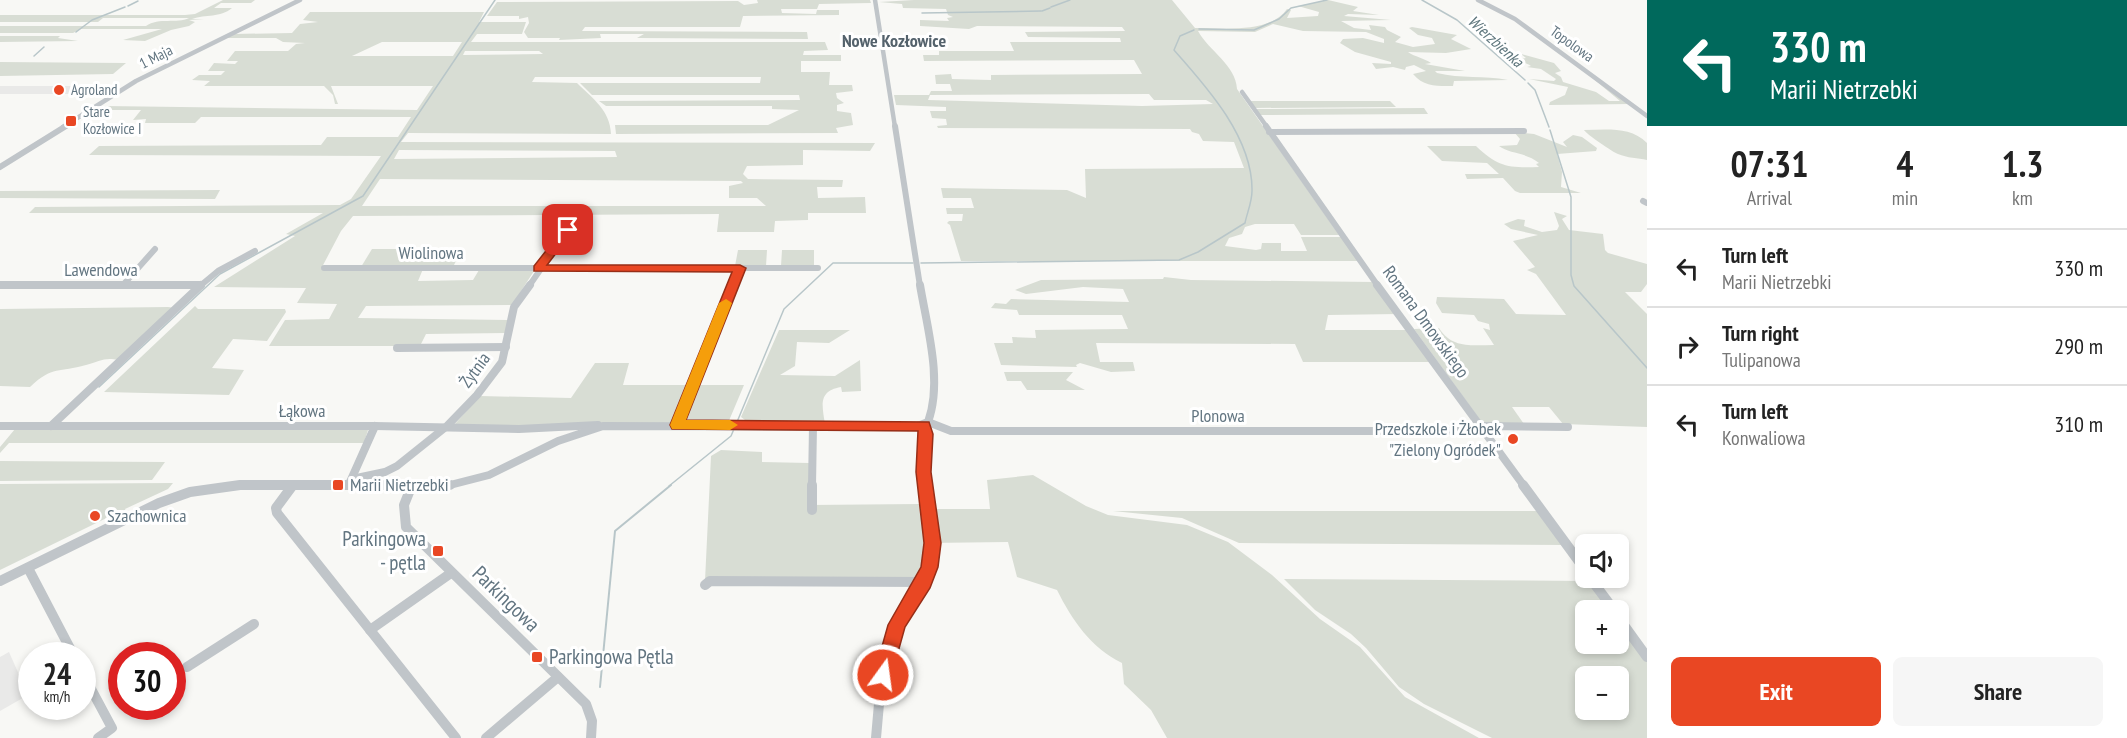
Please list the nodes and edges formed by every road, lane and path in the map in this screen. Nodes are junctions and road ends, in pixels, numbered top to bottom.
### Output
1 (300, 0) edge
2 (875, 0) edge
3 (1478, 0) edge
4 (1242, 92) dead end
5 (1645, 113) edge
6 (1524, 130) dead end
7 (1269, 132) junction
8 (0, 167) edge
9 (568, 230) dead end
10 (155, 249) dead end
11 (255, 251) dead end
12 (324, 268) dead end
13 (538, 268) junction
14 (740, 268) junction
15 (818, 268) dead end
16 (0, 285) edge
17 (123, 285) junction
18 (201, 285) junction
19 (506, 347) junction
20 (397, 348) dead end
21 (926, 424) junction
22 (677, 425) junction
23 (0, 426) edge
24 (51, 426) junction
25 (375, 426) junction
26 (447, 426) junction
27 (603, 426) junction
28 (813, 426) junction
29 (1568, 427) dead end
30 (1484, 428) junction
31 (351, 482) junction
32 (293, 485) junction
33 (412, 485) junction
34 (812, 510) dead end
35 (1575, 556) edge
36 (28, 568) junction
37 (451, 573) junction
38 (0, 581) edge
39 (924, 582) junction
40 (705, 585) dead end
41 (254, 624) dead end
42 (370, 630) junction
43 (1629, 632) edge
44 (67, 642) edge
45 (1647, 657) edge
46 (187, 667) dead end
47 (558, 677) junction
48 (96, 698) edge
49 (98, 738) edge
50 (456, 738) edge
51 (486, 738) edge
52 (591, 738) edge
53 (876, 738) edge

1 - 8 street, 1 Maja
2 - 21 street
3 - 5 street, Topolowa
4 - 7 street, Romana Dmowskiego
6 - 7 street
7 - 30 street, Romana Dmowskiego
9 - 13 street, Żytnia
10 - 17 street
11 - 18 street
12 - 13 street, Wiolinowa
13 - 14 street, Wiolinowa
13 - 19 street, Żytnia
14 - 15 street, Wiolinowa
14 - 22 street
16 - 17 street, Lawendowa
17 - 18 street, Lawendowa
18 - 24 street
19 - 20 street
19 - 26 street, Żytnia
21 - 28 street
21 - 30 street, Plonowa
21 - 39 street
22 - 27 street
22 - 28 street
23 - 24 street, Łąkowa
24 - 25 street, Łąkowa
25 - 26 street, Łąkowa
25 - 31 street
26 - 27 street, Łąkowa
26 - 31 street, Żytnia
27 - 33 street
28 - 34 street
29 - 30 street, Plonowa
30 - 35 street, Romana Dmowskiego
31 - 32 street
31 - 33 street
32 - 36 street
32 - 42 street
33 - 37 street, Parkingowa
36 - 38 street
36 - 44 street
37 - 42 street
37 - 47 street, Parkingowa
39 - 40 street
39 - 53 street
41 - 46 street
42 - 50 street
43 - 45 street
47 - 51 street
47 - 52 street, Parkingowa
48 - 49 street

